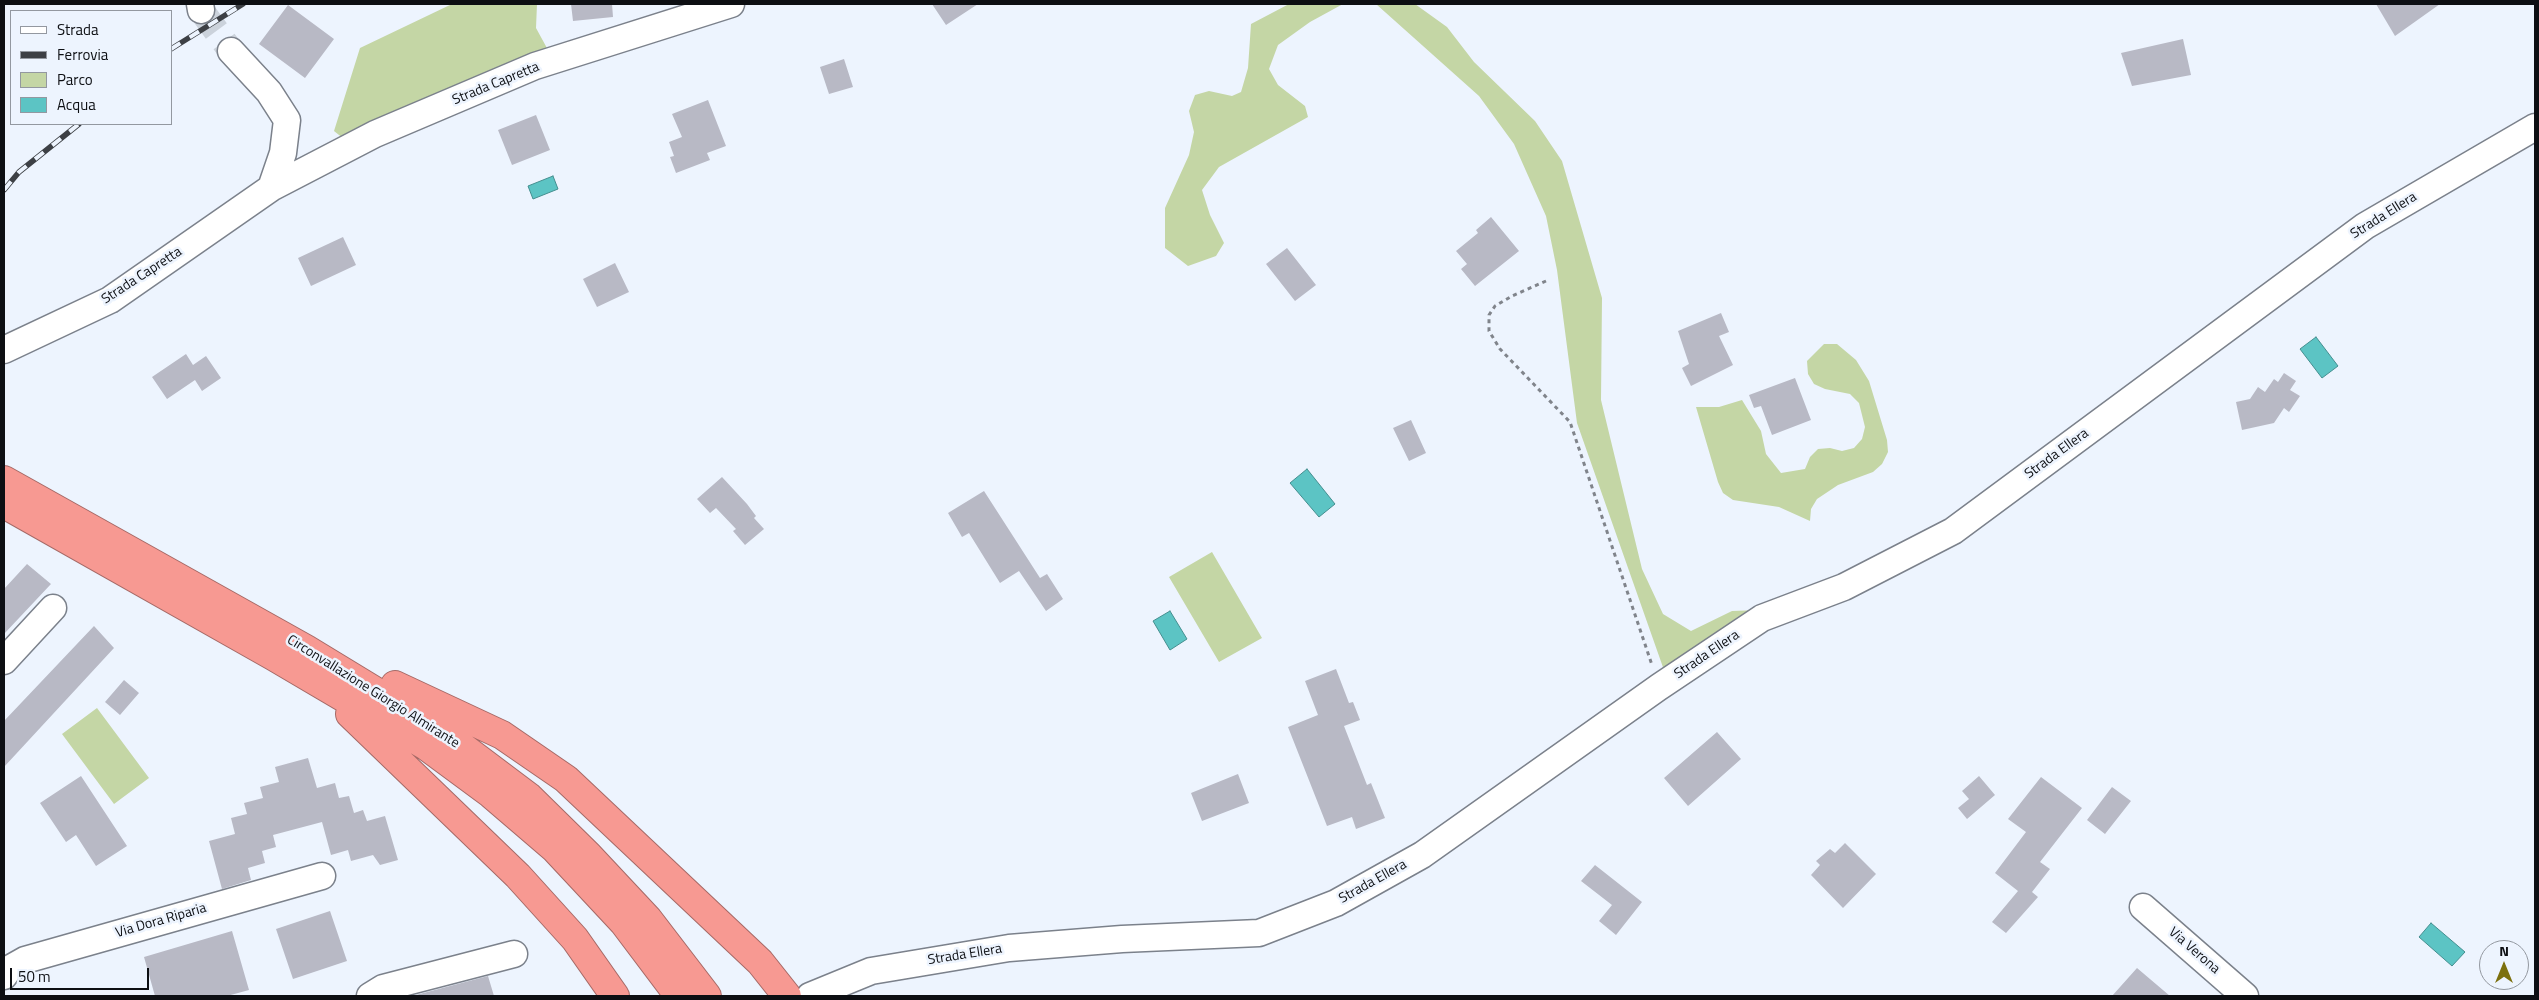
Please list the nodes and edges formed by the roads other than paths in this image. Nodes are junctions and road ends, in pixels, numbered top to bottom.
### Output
1 (730, 4) edge
2 (231, 51) tunnel mouth
3 (2535, 127) edge
4 (271, 188) junction
5 (4, 350) edge
6 (4, 480) edge
7 (4, 504) edge
8 (53, 608) dead end
9 (306, 649) junction
10 (4, 662) edge
11 (312, 679) junction
12 (322, 876) dead end
13 (2143, 906) dead end
14 (514, 954) dead end
15 (4, 976) edge
16 (4, 980) edge
17 (15, 996) edge
18 (370, 996) edge
19 (615, 996) edge
20 (679, 996) edge
21 (707, 996) edge
22 (787, 996) edge
23 (810, 996) edge
24 (2245, 996) edge

1 - 4 street, Strada Capretta
2 - 4 street
3 - 23 street, Strada Ellera
4 - 5 street, Strada Capretta
6 - 9 highway, Circonvallazione Giorgio Almirante
7 - 11 highway, Circonvallazione Giorgio Almirante
8 - 10 street
9 - 21 highway, Circonvallazione Giorgio Almirante
9 - 22 highway
11 - 19 highway
11 - 20 highway, Circonvallazione Giorgio Almirante
12 - 15 street, Via Dora Riparia
13 - 24 street, Via Verona
14 - 18 street
16 - 17 street

